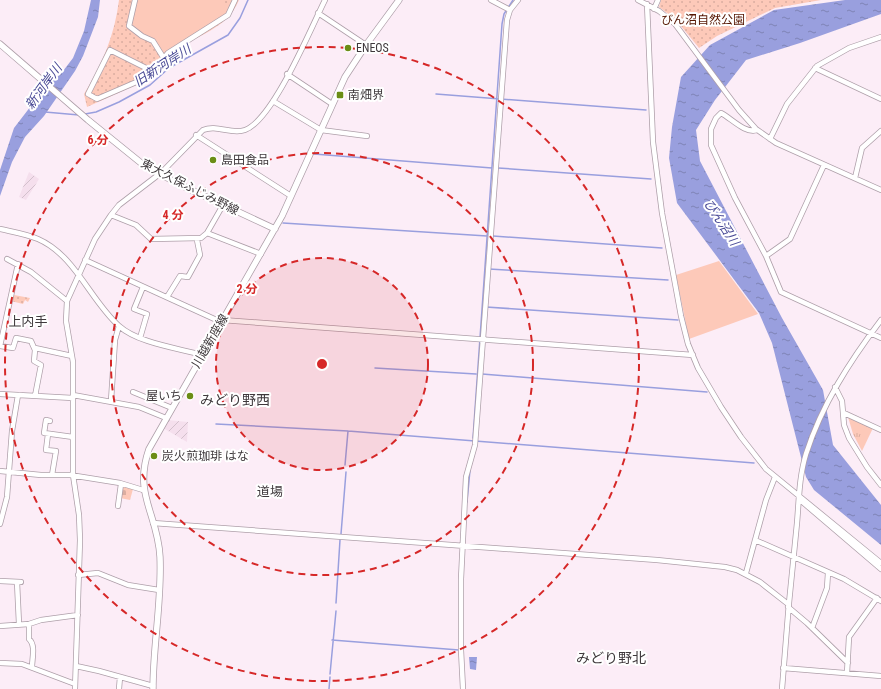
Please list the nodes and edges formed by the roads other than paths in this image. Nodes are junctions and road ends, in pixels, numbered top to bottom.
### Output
1 (135, 0) edge
2 (235, 0) edge
3 (325, 0) edge
4 (399, 0) edge
5 (491, 0) edge
6 (518, 0) edge
7 (638, 0) edge
8 (658, 0) edge
9 (647, 4) junction
10 (654, 8) junction
11 (510, 10) junction
12 (318, 13) junction
13 (881, 37) edge
14 (0, 44) edge
15 (366, 45) junction
16 (163, 57) junction
17 (815, 68) junction
18 (152, 71) junction
19 (288, 74) junction
20 (881, 99) edge
21 (273, 101) junction
22 (332, 104) junction
23 (321, 130) junction
24 (757, 130) junction
25 (881, 131) edge
26 (196, 135) junction
27 (367, 136) dead end
28 (770, 139) junction
29 (824, 164) junction
30 (159, 174) junction
31 (855, 178) junction
32 (881, 190) edge
33 (291, 196) junction
34 (223, 205) junction
35 (111, 215) junction
36 (275, 229) junction
37 (2, 230) edge
38 (207, 233) junction
39 (197, 240) junction
40 (261, 254) junction
41 (766, 256) junction
42 (7, 259) dead end
43 (85, 260) junction
44 (18, 264) junction
45 (78, 276) junction
46 (143, 287) junction
47 (167, 297) junction
48 (67, 301) junction
49 (881, 320) edge
50 (222, 321) junction
51 (119, 326) junction
52 (871, 333) junction
53 (140, 338) junction
54 (881, 338) edge
55 (484, 340) junction
56 (34, 348) junction
57 (202, 355) junction
58 (693, 355) junction
59 (72, 356) junction
60 (836, 387) junction
61 (134, 392) dead end
62 (0, 394) edge
63 (18, 395) junction
64 (35, 396) junction
65 (73, 397) junction
66 (112, 401) junction
67 (172, 408) junction
68 (844, 413) junction
69 (166, 418) junction
70 (50, 421) dead end
71 (881, 430) edge
72 (48, 434) junction
73 (73, 437) junction
74 (0, 471) edge
75 (10, 472) junction
76 (52, 475) junction
77 (73, 476) junction
78 (775, 477) junction
79 (121, 484) junction
80 (881, 485) edge
81 (143, 490) junction
82 (799, 497) junction
83 (118, 506) dead end
84 (154, 523) junction
85 (0, 524) edge
86 (756, 540) junction
87 (463, 546) junction
88 (793, 558) junction
89 (881, 563) edge
90 (881, 569) edge
91 (746, 573) junction
92 (828, 573) junction
93 (78, 575) junction
94 (0, 581) edge
95 (159, 590) junction
96 (879, 600) edge
97 (788, 606) junction
98 (78, 616) junction
99 (18, 624) junction
100 (29, 624) junction
101 (0, 626) edge
102 (812, 628) junction
103 (0, 663) edge
104 (848, 663) junction
105 (76, 666) junction
106 (32, 668) junction
107 (783, 668) junction
108 (847, 673) junction
109 (881, 676) edge
110 (120, 677) junction
111 (75, 687) edge
112 (153, 687) edge
113 (119, 689) edge
114 (463, 689) edge
115 (782, 689) edge

1 - 16 street
2 - 16 street
3 - 12 street
4 - 15 main road, 川越新座線
5 - 11 street
6 - 11 street
7 - 9 street
8 - 10 street
9 - 10 street
9 - 58 street
10 - 24 street
11 - 55 street
12 - 15 street
12 - 19 street
13 - 17 street
14 - 30 main road, 東大久保ふじみ野線
15 - 22 main road, 川越新座線
16 - 18 street
17 - 20 street
17 - 28 street
18 - 18 street
19 - 21 street
19 - 22 street
21 - 23 street
21 - 26 street
22 - 23 main road, 川越新座線
23 - 27 street
23 - 33 main road, 川越新座線
24 - 28 street
24 - 41 street
25 - 31 street
26 - 30 street
26 - 33 street
28 - 29 street
29 - 31 street
29 - 41 street
30 - 34 main road, 東大久保ふじみ野線
30 - 35 street
31 - 32 street
33 - 36 main road, 川越新座線
34 - 36 main road, 東大久保ふじみ野線
34 - 38 street
35 - 39 street
35 - 43 street
36 - 40 main road, 川越新座線
37 - 45 street
38 - 39 street
38 - 40 street
39 - 47 street
40 - 50 main road, 川越新座線
41 - 52 street
42 - 44 street
43 - 45 street
43 - 46 street
44 - 48 street
44 - 56 street
45 - 48 street
45 - 51 street
46 - 47 street
46 - 53 street
47 - 50 street
48 - 59 street
49 - 52 street
50 - 55 street
50 - 57 main road, 川越新座線
51 - 53 street
51 - 66 street
52 - 54 street
52 - 60 street
53 - 57 street
55 - 58 street
55 - 87 street
56 - 59 street
56 - 64 street
57 - 67 main road, 川越新座線
58 - 78 street
59 - 65 street
60 - 68 street
60 - 82 street
61 - 67 street
62 - 63 street
63 - 64 street
63 - 75 street
64 - 65 street
65 - 66 street
65 - 73 street
66 - 69 street
67 - 69 main road, 川越新座線
68 - 71 street
68 - 80 street
69 - 81 main road, 川越新座線
70 - 72 street
72 - 73 street
72 - 76 street
73 - 77 street
74 - 75 street
75 - 76 street
75 - 85 street
76 - 77 street
77 - 79 street
77 - 93 street
78 - 82 street
78 - 86 street
79 - 81 street
79 - 83 street
81 - 84 main road, 川越新座線
82 - 88 street
82 - 89 street
82 - 90 street
84 - 87 street
84 - 95 main road, 川越新座線
86 - 88 street
86 - 91 street
87 - 91 street
87 - 114 street
88 - 92 street
88 - 97 street
91 - 97 street
92 - 96 street
92 - 102 street
93 - 95 street
93 - 98 street
94 - 99 street
95 - 112 main road, 川越新座線
96 - 104 street
97 - 102 street
97 - 107 street
98 - 100 street
98 - 105 street
99 - 100 street
99 - 101 street
100 - 106 street
102 - 104 street
103 - 106 street
104 - 108 street
105 - 110 street
105 - 111 street
106 - 111 street
107 - 108 street
107 - 115 street
108 - 109 street
110 - 112 street
110 - 113 street

